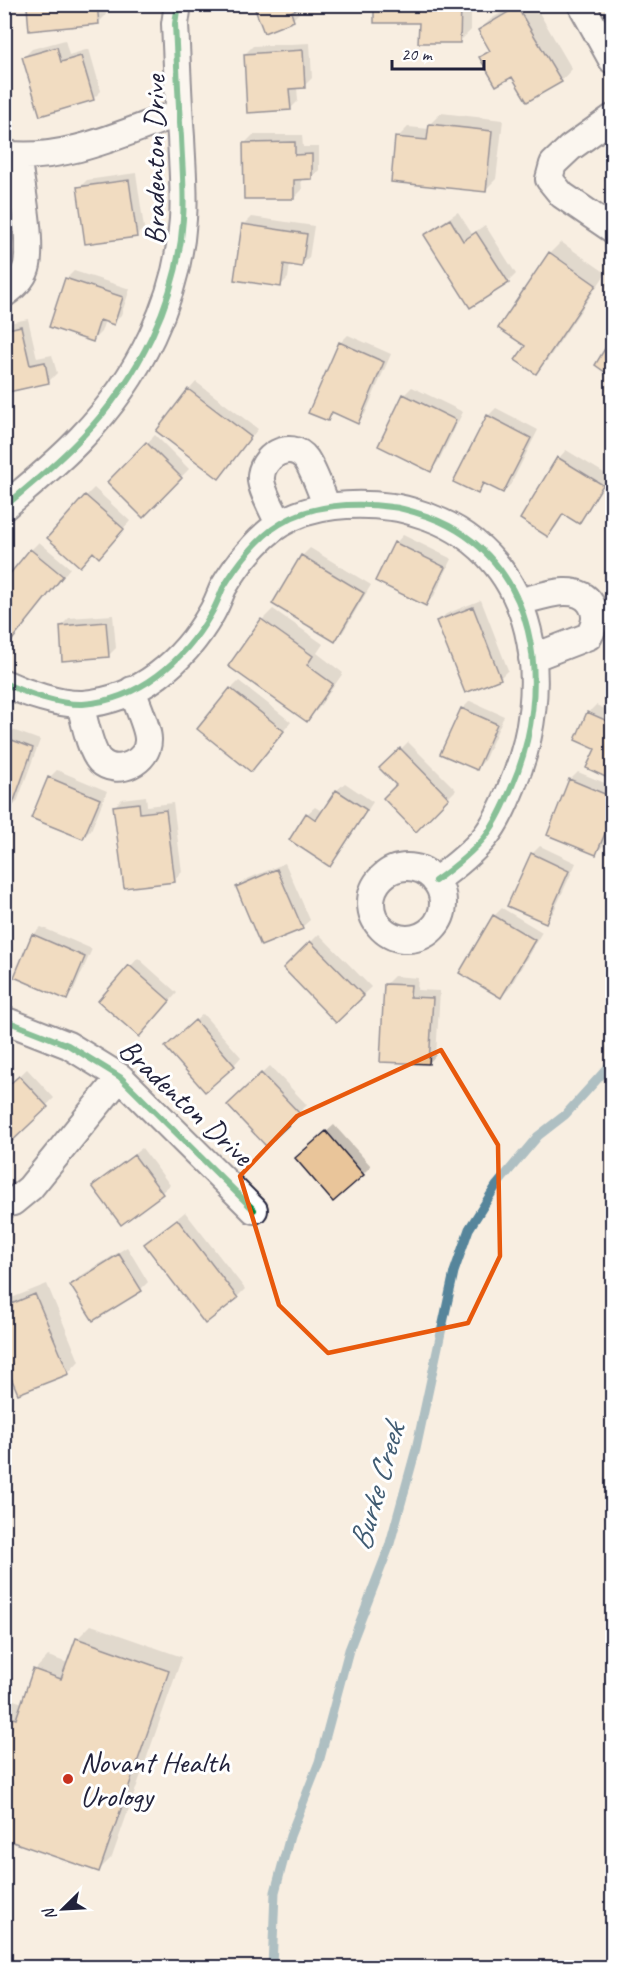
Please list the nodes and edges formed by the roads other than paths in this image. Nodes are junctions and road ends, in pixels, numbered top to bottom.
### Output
1 (178, 4) edge
2 (580, 4) edge
3 (612, 60) edge
4 (179, 113) junction
5 (612, 118) edge
6 (11, 155) edge
7 (612, 229) edge
8 (4, 294) edge
9 (4, 507) edge
10 (327, 507) junction
11 (279, 524) junction
12 (519, 602) junction
13 (532, 658) junction
14 (4, 683) edge
15 (132, 690) junction
16 (80, 704) junction
17 (435, 881) dead end
18 (4, 1020) edge
19 (120, 1077) junction
20 (4, 1204) edge
21 (254, 1210) dead end

1 - 4 street, Bradenton Drive
2 - 3 street
4 - 6 street
4 - 9 street, Bradenton Drive
5 - 7 street
6 - 8 street
10 - 11 street
10 - 11 street
10 - 12 street
11 - 15 street
12 - 13 street
12 - 13 street
13 - 17 street
14 - 16 street
15 - 16 street
15 - 16 street
18 - 19 street, Bradenton Drive
19 - 20 street
19 - 21 street, Bradenton Drive

